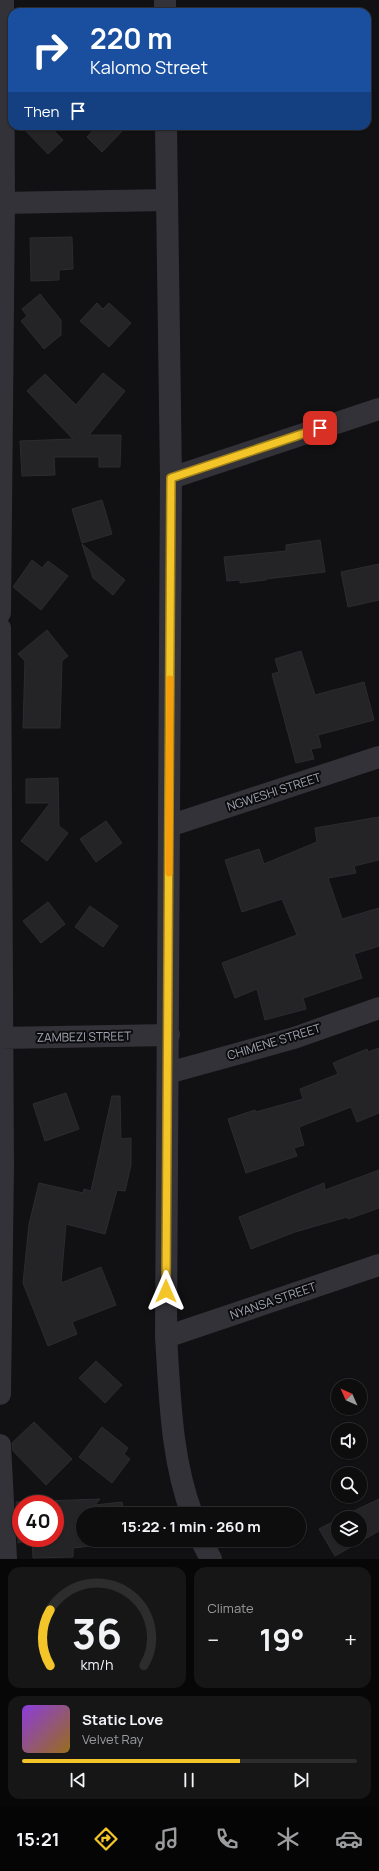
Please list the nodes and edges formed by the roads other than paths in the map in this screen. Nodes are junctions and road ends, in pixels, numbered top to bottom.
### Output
1 (3, 0) edge
2 (166, 130) edge
3 (166, 200) junction
4 (2, 203) edge
5 (379, 409) edge
6 (171, 478) junction
7 (0, 614) edge
8 (0, 628) edge
9 (379, 757) edge
10 (169, 826) junction
11 (379, 1008) edge
12 (169, 1035) junction
13 (1, 1038) edge
14 (168, 1073) junction
15 (379, 1265) edge
16 (166, 1338) junction
17 (0, 1394) edge
18 (0, 1445) edge
19 (190, 1507) edge
20 (205, 1547) edge
21 (6, 1559) edge
22 (211, 1559) edge

1 - 4 street
2 - 3 street
3 - 4 street
3 - 6 street
4 - 7 street
5 - 6 street
6 - 10 street
8 - 13 street
9 - 10 street, NGWESHI STREET
10 - 12 street
11 - 14 street, CHIMENE STREET
12 - 13 street, ZAMBEZI STREET
12 - 14 street
13 - 17 street
14 - 16 street
15 - 16 street, NYANSA STREET
16 - 19 street
18 - 21 street
20 - 22 street

